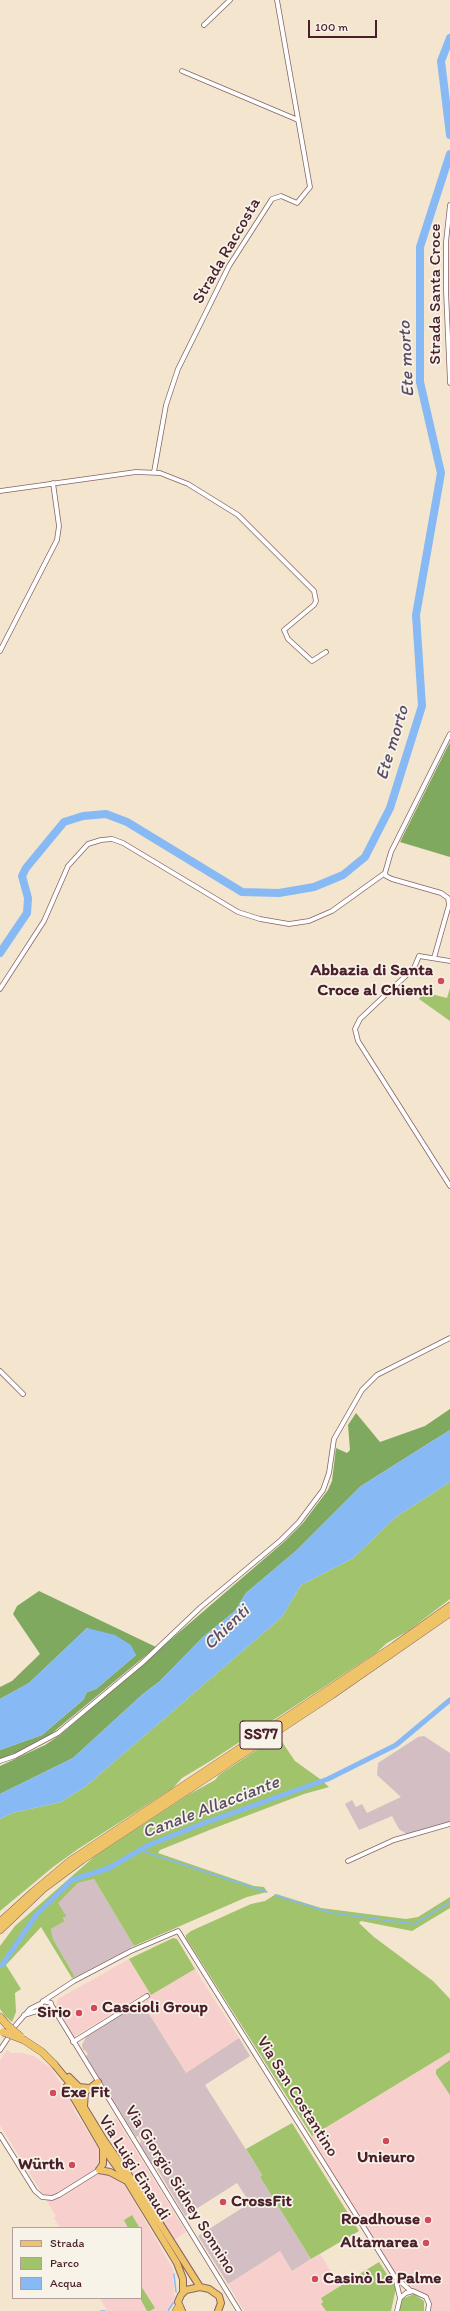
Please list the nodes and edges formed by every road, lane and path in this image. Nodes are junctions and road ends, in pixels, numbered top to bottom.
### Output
1 (230, 0) edge
2 (277, 0) edge
3 (204, 25) dead end
4 (182, 71) dead end
5 (298, 120) junction
6 (450, 205) edge
7 (450, 384) edge
8 (154, 472) junction
9 (53, 483) junction
10 (0, 491) edge
11 (0, 651) edge
12 (326, 652) dead end
13 (450, 734) edge
14 (385, 873) junction
15 (434, 958) junction
16 (450, 961) edge
17 (0, 988) edge
18 (450, 1186) edge
19 (450, 1338) edge
20 (0, 1371) edge
21 (23, 1394) dead end
22 (450, 1606) edge
23 (450, 1613) edge
24 (0, 1761) edge
25 (450, 1824) edge
26 (348, 1860) dead end
27 (72, 1864) junction
28 (0, 1916) edge
29 (0, 1922) edge
30 (0, 1930) edge
31 (0, 1937) edge
32 (56, 1992) junction
33 (147, 1996) dead end
34 (45, 2000) junction
35 (40, 2004) junction
36 (51, 2004) junction
37 (42, 2010) junction
38 (47, 2012) junction
39 (24, 2015) junction
40 (0, 2017) edge
41 (59, 2019) junction
42 (5, 2028) edge
43 (8, 2038) dead end
44 (73, 2042) junction
45 (2, 2045) edge
46 (0, 2050) edge
47 (54, 2064) junction
48 (60, 2070) junction
49 (98, 2082) junction
50 (89, 2088) junction
51 (84, 2108) junction
52 (0, 2135) edge
53 (103, 2148) junction
54 (99, 2170) junction
55 (127, 2181) junction
56 (395, 2276) junction
57 (200, 2287) junction
58 (411, 2291) junction
59 (183, 2292) junction
60 (400, 2298) junction
61 (179, 2309) edge
62 (218, 2311) edge
63 (239, 2311) edge
64 (397, 2311) edge
65 (428, 2311) edge

1 - 3 street
2 - 5 street, Strada Raccosta
4 - 5 street
5 - 8 street, Strada Raccosta
6 - 7 street, Strada Santa Croce
8 - 9 street
8 - 12 street
9 - 10 street
9 - 11 street
13 - 14 street
14 - 15 street
14 - 17 street
15 - 16 street
15 - 18 street
19 - 24 street
20 - 21 street
22 - 27 highway, SS77
23 - 27 highway, SS77
25 - 26 street
27 - 28 highway
27 - 29 highway, SS77
27 - 30 highway, SS77
27 - 31 highway
32 - 34 street
32 - 36 street
32 - 56 street, Via San Costantino
33 - 44 street
34 - 35 street
34 - 36 street
35 - 37 street
35 - 39 street
36 - 38 street
36 - 41 street, Via Giorgio Sidney Sonnino
37 - 38 street, Via Giorgio Sidney Sonnino
37 - 39 street
38 - 41 street, Via Giorgio Sidney Sonnino
39 - 42 street
40 - 42 highway
41 - 44 street, Via Giorgio Sidney Sonnino
42 - 47 highway, bridge
43 - 45 street
44 - 49 street, Via Giorgio Sidney Sonnino
45 - 46 street
47 - 48 main road, Via Luigi Einaudi
47 - 53 main road, Via Luigi Einaudi
48 - 50 main road
48 - 51 main road, Via Luigi Einaudi
49 - 50 main road
49 - 63 street, Via Giorgio Sidney Sonnino
50 - 51 main road
51 - 57 main road, Via Luigi Einaudi
52 - 54 street
53 - 54 main road
53 - 55 main road, Via Luigi Einaudi
54 - 55 main road
55 - 59 main road, Via Luigi Einaudi
56 - 58 street, Via San Costantino
56 - 60 street, Via San Costantino
57 - 59 main road
57 - 62 main road
58 - 60 street
58 - 65 street, Via San Costantino
59 - 61 main road, Via Luigi Einaudi
60 - 64 street, Via San Costantino

